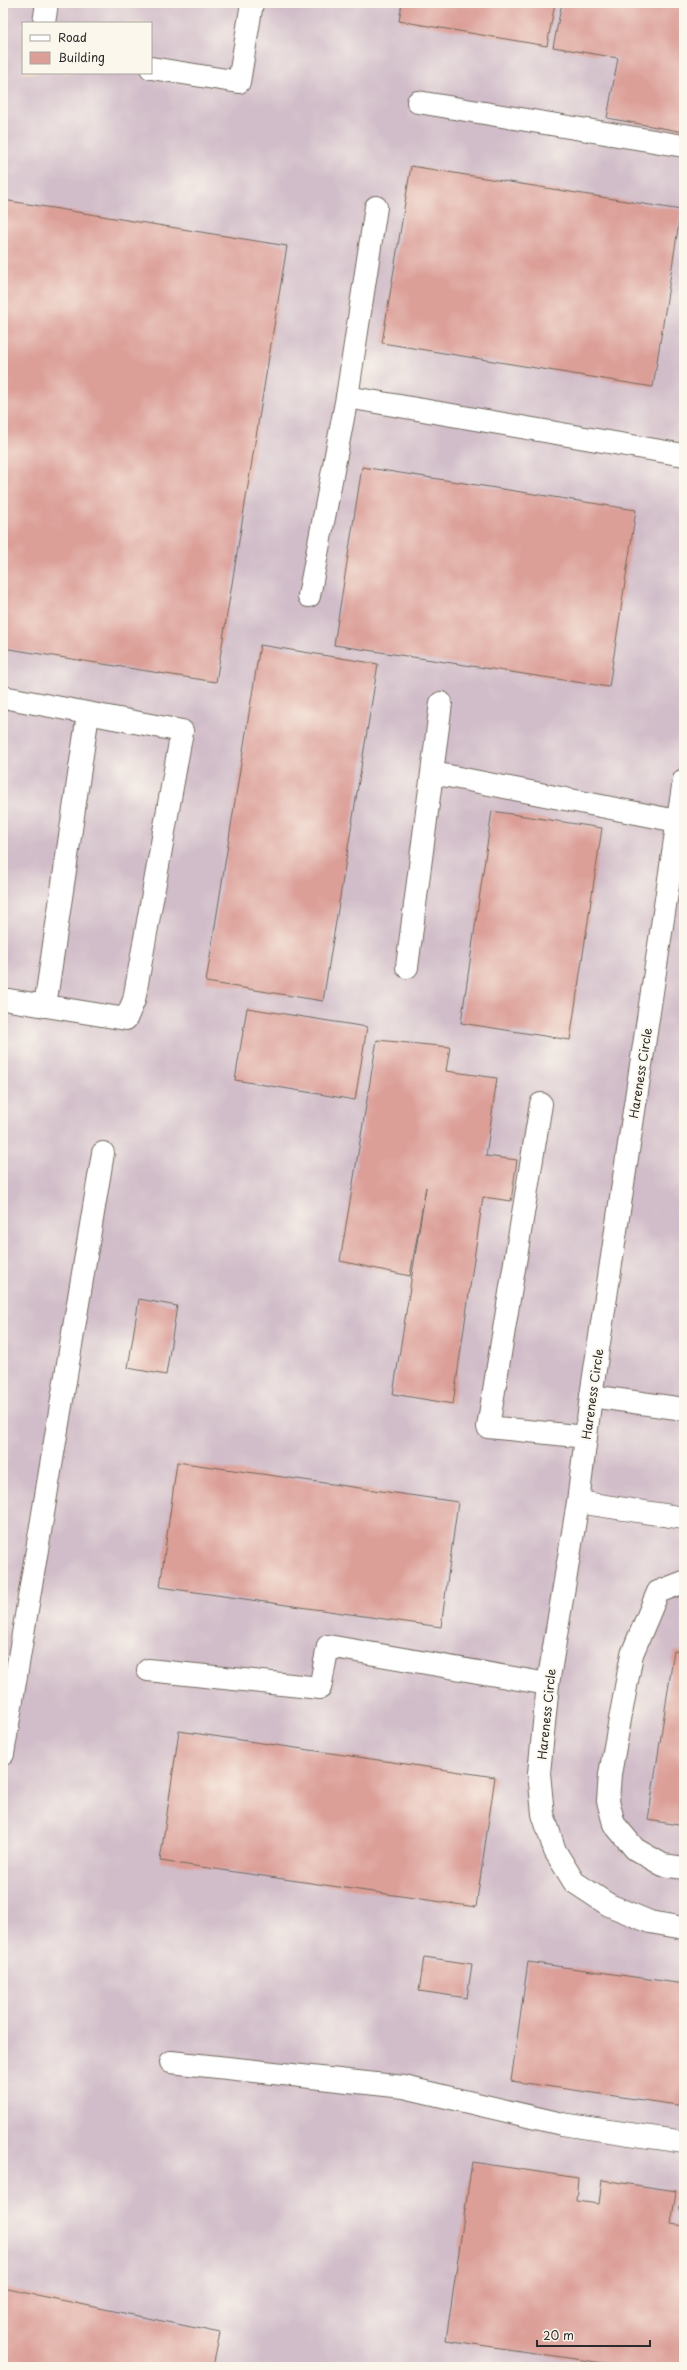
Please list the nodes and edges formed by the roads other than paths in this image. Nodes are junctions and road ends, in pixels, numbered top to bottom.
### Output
1 (47, 3) edge
2 (252, 3) edge
3 (44, 22) edge
4 (152, 68) edge
5 (418, 102) dead end
6 (684, 146) edge
7 (376, 207) dead end
8 (347, 396) junction
9 (684, 455) edge
10 (310, 596) dead end
11 (3, 697) edge
12 (441, 703) dead end
13 (88, 714) junction
14 (433, 773) junction
15 (684, 780) edge
16 (677, 821) junction
17 (407, 967) dead end
18 (3, 998) edge
19 (45, 1006) junction
20 (541, 1104) dead end
21 (103, 1153) dead end
22 (591, 1396) junction
23 (684, 1409) edge
24 (586, 1438) junction
25 (578, 1502) junction
26 (684, 1518) edge
27 (684, 1582) edge
28 (148, 1670) dead end
29 (548, 1684) junction
30 (3, 1754) edge
31 (684, 1868) edge
32 (684, 1928) edge
33 (171, 2062) dead end
34 (684, 2142) edge

1 - 3 street
2 - 4 street
5 - 6 street
7 - 8 street
8 - 9 street
8 - 10 street
11 - 13 street
12 - 14 street
13 - 19 street
13 - 19 street
14 - 16 street
14 - 17 street
15 - 16 street, Hareness Circle
16 - 22 street, Hareness Circle
18 - 19 street
20 - 24 street
21 - 30 street
22 - 23 street
22 - 24 street, Hareness Circle
24 - 25 street, Hareness Circle
25 - 26 street
25 - 29 street, Hareness Circle
27 - 31 street
28 - 29 street
29 - 32 street, Hareness Circle
33 - 34 street

